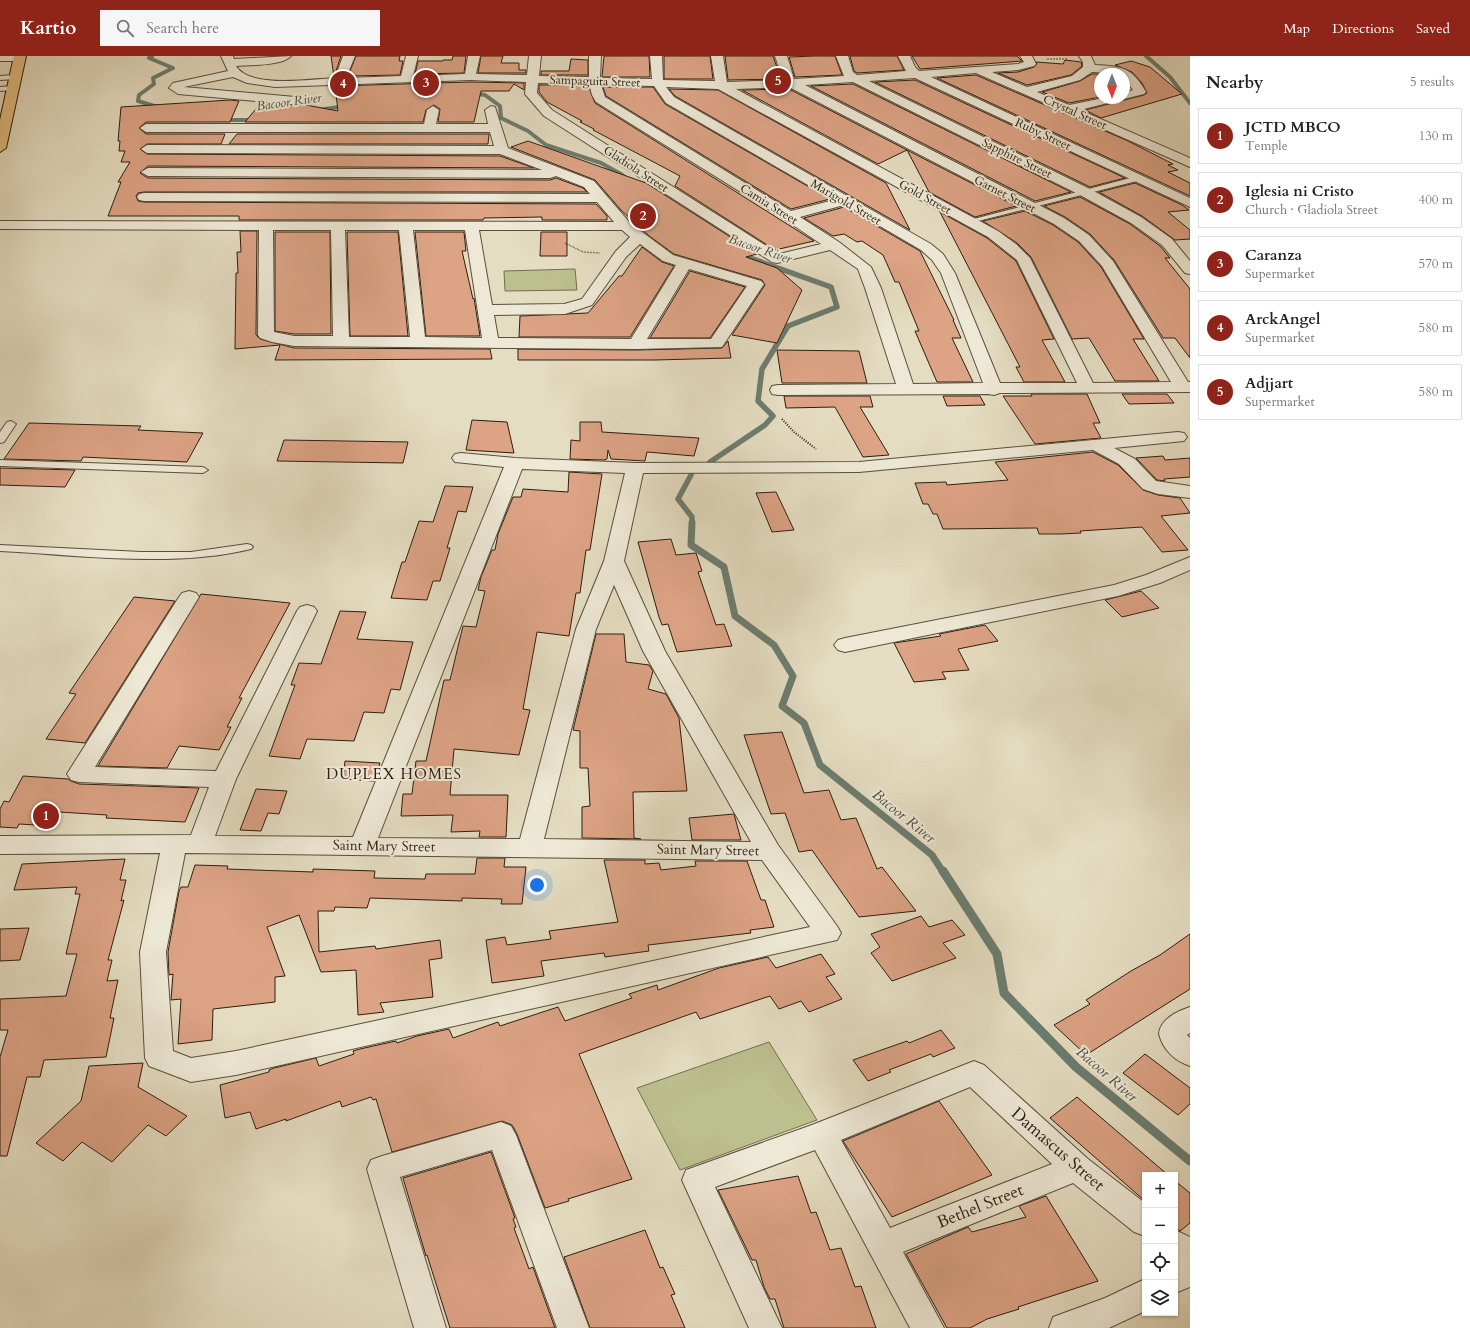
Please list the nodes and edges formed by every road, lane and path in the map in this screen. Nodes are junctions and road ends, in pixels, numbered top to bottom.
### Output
1 (285, 56) edge
2 (349, 56) edge
3 (412, 56) edge
4 (474, 56) edge
5 (535, 56) edge
6 (595, 56) edge
7 (656, 56) edge
8 (717, 56) edge
9 (781, 56) edge
10 (842, 56) edge
11 (904, 56) edge
12 (0, 58) edge
13 (19, 58) edge
14 (1027, 58) edge
15 (0, 61) edge
16 (1087, 61) edge
17 (230, 64) edge
18 (973, 65) junction
19 (1110, 68) edge
20 (916, 74) junction
21 (1130, 75) edge
22 (470, 77) junction
23 (0, 78) edge
24 (854, 78) junction
25 (406, 79) junction
26 (533, 79) junction
27 (339, 82) junction
28 (595, 82) junction
29 (14, 83) junction
30 (791, 83) junction
31 (658, 84) junction
32 (722, 86) junction
33 (0, 89) edge
34 (1027, 91) junction
35 (1130, 96) edge
36 (302, 101) dead end
37 (1094, 104) edge
38 (1069, 109) junction
39 (433, 110) dead end
40 (491, 110) dead end
41 (146, 112) dead end
42 (382, 113) dead end
43 (323, 116) dead end
44 (146, 128) junction
45 (317, 128) junction
46 (376, 128) junction
47 (430, 128) junction
48 (495, 128) junction
49 (0, 148) edge
50 (147, 149) junction
51 (502, 150) junction
52 (1190, 163) edge
53 (148, 172) junction
54 (563, 174) junction
55 (1138, 178) junction
56 (1085, 192) junction
57 (144, 196) junction
58 (601, 198) junction
59 (844, 201) junction
60 (1190, 203) edge
61 (1029, 206) junction
62 (789, 216) junction
63 (970, 221) junction
64 (0, 225) edge
65 (138, 225) junction
66 (266, 226) junction
67 (338, 226) junction
68 (406, 226) junction
69 (471, 226) junction
70 (625, 226) junction
71 (638, 237) junction
72 (558, 243) dead end
73 (834, 245) junction
74 (621, 254) junction
75 (684, 264) junction
76 (1190, 270) edge
77 (487, 310) junction
78 (341, 342) junction
79 (418, 342) junction
80 (491, 343) junction
81 (636, 344) junction
82 (1186, 387) edge
83 (906, 389) junction
84 (1088, 389) junction
85 (778, 390) dead end
86 (994, 390) junction
87 (782, 419) dead end
88 (11, 424) dead end
89 (1178, 437) dead end
90 (0, 440) edge
91 (1097, 445) junction
92 (821, 453) dead end
93 (461, 458) dead end
94 (0, 463) edge
95 (515, 463) junction
96 (634, 468) junction
97 (204, 470) dead end
98 (1190, 492) edge
99 (247, 547) dead end
100 (0, 548) edge
101 (614, 561) junction
102 (1190, 563) edge
103 (189, 597) dead end
104 (307, 612) dead end
105 (845, 645) dead end
106 (224, 779) junction
107 (174, 844) junction
108 (200, 844) junction
109 (0, 845) edge
110 (362, 846) junction
111 (530, 848) junction
112 (769, 851) junction
113 (822, 1134) junction
114 (1077, 1168) junction
115 (1142, 1220) edge
116 (883, 1245) junction
117 (1178, 1246) edge
118 (1190, 1255) edge
119 (1190, 1270) edge
120 (1178, 1276) edge
121 (1142, 1297) edge
122 (1117, 1320) edge
123 (430, 1328) edge
124 (573, 1328) edge
125 (766, 1328) edge
126 (928, 1328) edge
127 (1065, 1328) edge

1 - 17 street
2 - 27 street
3 - 25 street
4 - 22 street
5 - 26 street, Gladiola Street
6 - 28 street, Camia Street
7 - 31 street
8 - 32 street
9 - 30 street
10 - 24 street
11 - 20 street
12 - 13 street
13 - 15 street
13 - 29 main road
14 - 16 path
14 - 18 street, Sampaguita Street
16 - 19 street
16 - 34 street
17 - 27 street, Sampaguita Street
17 - 36 street
18 - 20 street, Sampaguita Street
18 - 34 street, Crystal Street
20 - 24 street, Sampaguita Street
20 - 55 street, Ruby Street
21 - 35 street
22 - 25 street, Sampaguita Street
22 - 26 street, Sampaguita Street
23 - 29 lane
24 - 30 street, Sampaguita Street
24 - 56 street, Sapphire Street
25 - 27 street, Sampaguita Street
26 - 28 street, Sampaguita Street
26 - 73 street, Gladiola Street
28 - 31 street, Sampaguita Street
28 - 62 street, Camia Street
29 - 33 lane
29 - 49 main road
30 - 32 street, Sampaguita Street
30 - 61 street, Garnet Street
31 - 32 street, Sampaguita Street
31 - 59 street, Marigold Street
32 - 63 street, Gold Street
34 - 38 street, Crystal Street
37 - 38 street
38 - 52 street, Crystal Street
39 - 47 street
40 - 48 street
41 - 44 street
42 - 46 street
43 - 45 street
44 - 45 street
44 - 50 street
45 - 46 street
46 - 47 street
47 - 48 street
48 - 51 street
50 - 51 street
50 - 53 street
51 - 54 street
53 - 54 street
53 - 57 street
54 - 58 street
55 - 56 lane
55 - 60 street, Ruby Street
56 - 61 lane
56 - 76 street, Sapphire Street
57 - 58 street
57 - 65 street
58 - 70 street
59 - 62 street
59 - 86 street, Marigold Street
61 - 63 lane
61 - 82 street, Garnet Street
62 - 73 street, Camia Street
63 - 84 street, Gold Street
64 - 65 street
65 - 66 street
66 - 67 street
66 - 78 street
67 - 68 street
67 - 78 street
68 - 69 street
68 - 79 street
69 - 70 street
69 - 77 street
70 - 71 street
71 - 74 street
71 - 75 street
72 - 74 path
73 - 83 street, Camia Street
74 - 77 street
75 - 81 street
75 - 81 street
77 - 80 street
78 - 79 street
79 - 80 street
80 - 81 street
82 - 84 street
83 - 85 street
83 - 86 street
84 - 86 street
87 - 92 path
88 - 90 lane
89 - 91 street
91 - 96 street
91 - 98 street
93 - 95 street
94 - 97 lane
95 - 96 street
95 - 110 street
96 - 101 street
99 - 100 lane
101 - 111 street
101 - 112 street
102 - 105 street
103 - 106 street
104 - 106 street
106 - 108 street
107 - 108 street, Saint Mary Street
107 - 109 street, Saint Mary Street
107 - 112 street
108 - 110 street, Saint Mary Street
110 - 111 street, Saint Mary Street
111 - 112 street, Saint Mary Street
113 - 114 street, Damascus Street
113 - 116 street
113 - 125 street
114 - 115 street, Damascus Street
114 - 116 street, Bethel Street
116 - 126 street
117 - 118 street
119 - 120 street
121 - 122 street
122 - 127 street
123 - 124 street

